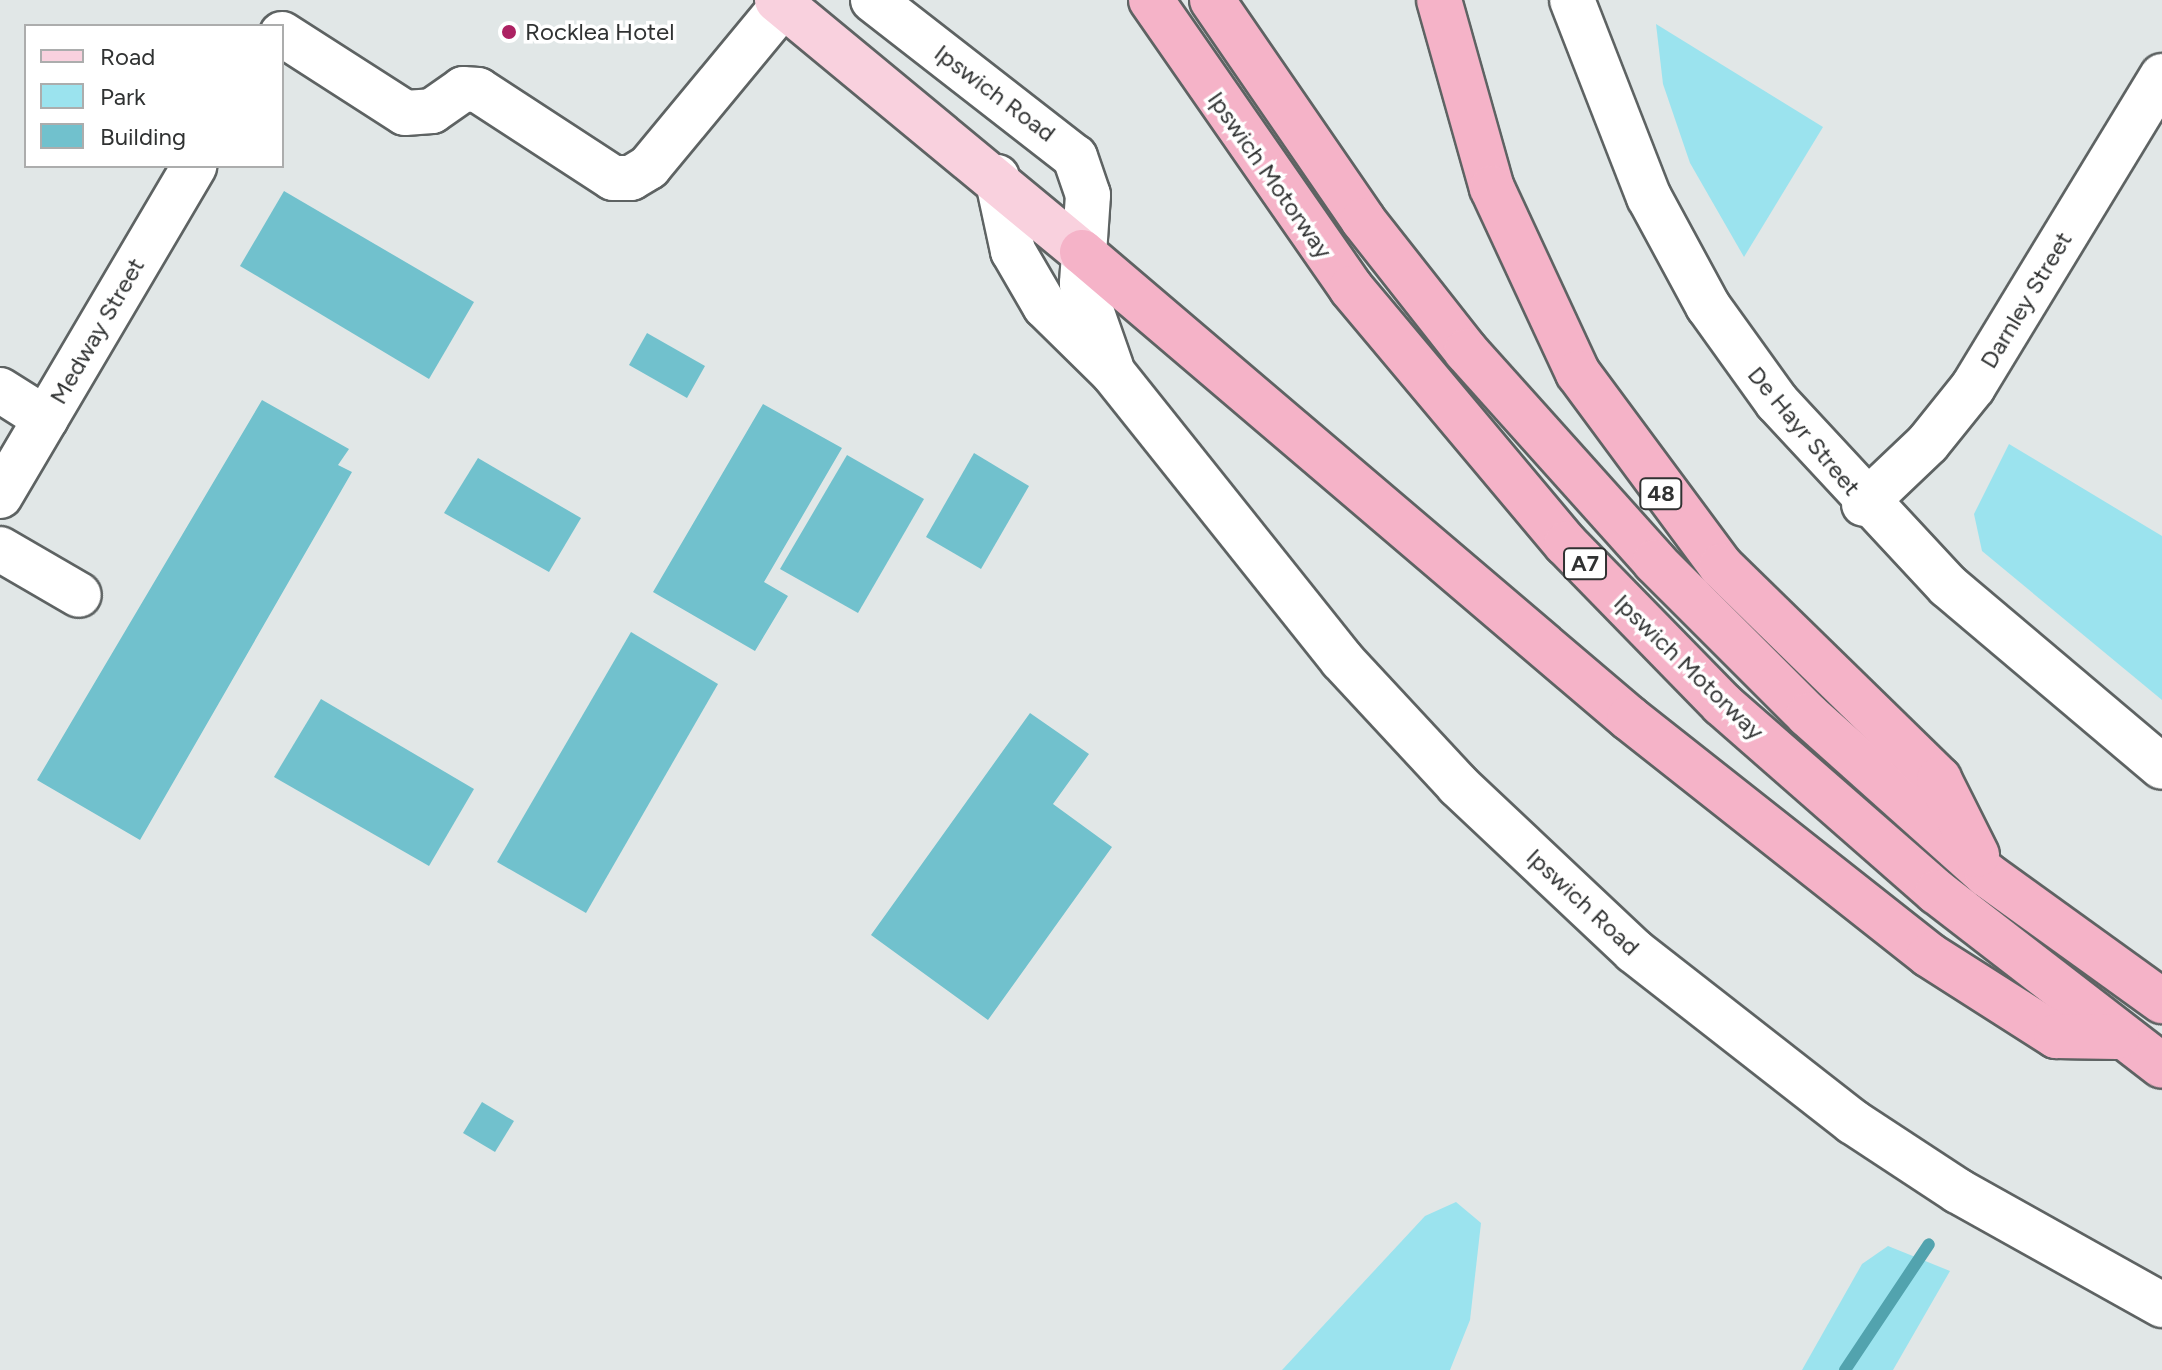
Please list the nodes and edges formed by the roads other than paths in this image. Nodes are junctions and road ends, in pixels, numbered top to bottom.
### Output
1 (291, 0) edge
2 (873, 0) edge
3 (1151, 0) edge
4 (1212, 0) edge
5 (1439, 0) edge
6 (1572, 0) edge
7 (780, 2) edge
8 (277, 24) edge
9 (284, 35) edge
10 (2162, 76) edge
11 (193, 168) edge
12 (997, 177) junction
13 (1082, 252) junction
14 (1113, 373) junction
15 (0, 390) edge
16 (46, 419) junction
17 (0, 496) edge
18 (1864, 504) junction
19 (0, 549) edge
20 (79, 595) dead end
21 (2162, 767) edge
22 (1987, 875) junction
23 (2162, 1001) edge
24 (2117, 1037) junction
25 (2162, 1066) edge
26 (2162, 1305) edge

1 - 8 street
2 - 13 street, Ipswich Road
3 - 24 highway, Ipswich Motorway / A7
4 - 22 highway, Ipswich Motorway / A7
5 - 22 highway, 48
6 - 18 street, De Hayr Street
7 - 9 street
7 - 12 main road
10 - 18 street, Darnley Street
11 - 16 street, Medway Street
12 - 13 main road
12 - 14 street, Ipswich Road
13 - 14 street, Ipswich Road
13 - 24 highway
14 - 26 street, Ipswich Road
15 - 16 street
16 - 17 street, Medway Street
18 - 21 street, De Hayr Street
19 - 20 street
22 - 23 highway, Ipswich Motorway / A7
24 - 25 highway, Ipswich Motorway / A7

